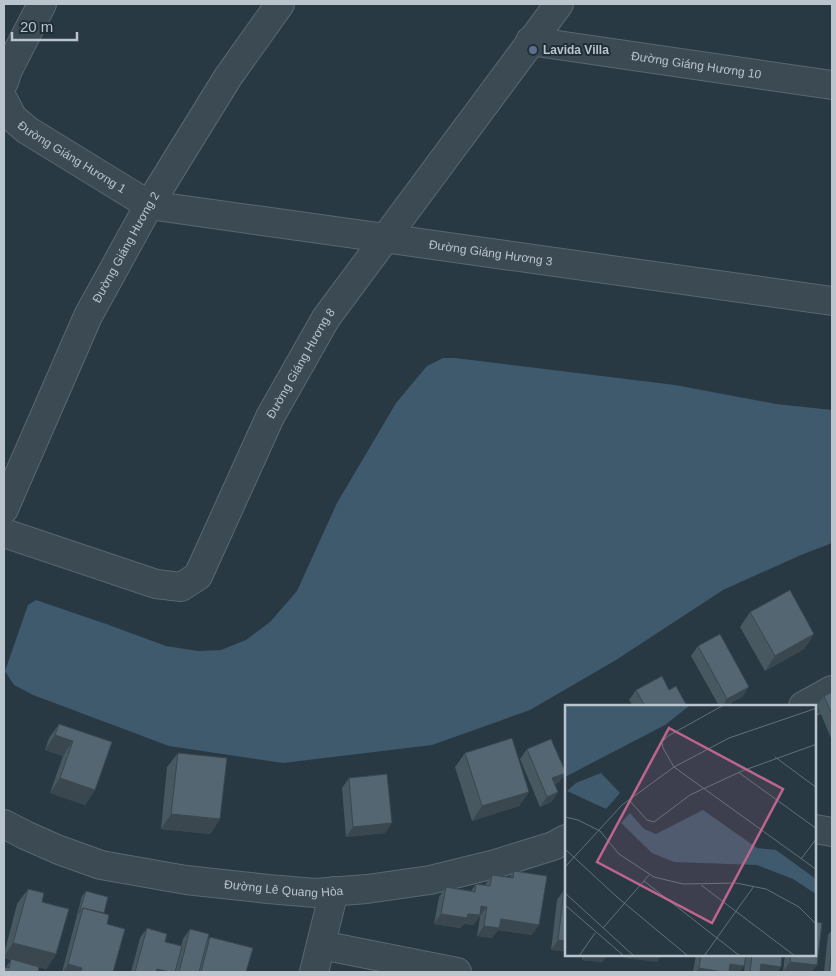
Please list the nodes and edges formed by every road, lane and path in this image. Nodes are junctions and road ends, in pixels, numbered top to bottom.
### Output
1 (42, 4) edge
2 (280, 4) edge
3 (559, 4) edge
4 (530, 41) junction
5 (4, 82) edge
6 (832, 84) edge
7 (4, 101) edge
8 (149, 205) junction
9 (386, 238) junction
10 (832, 301) edge
11 (4, 509) edge
12 (4, 533) edge
13 (832, 690) edge
14 (805, 705) edge
15 (4, 824) edge
16 (816, 830) edge
17 (832, 832) edge
18 (565, 840) edge
19 (334, 891) junction
20 (321, 945) junction
21 (314, 972) edge
22 (457, 972) edge

1 - 5 street
2 - 8 street, Đường Giáng Hương 2
3 - 4 street, Đường Giáng Hương 8
4 - 6 street, Đường Giáng Hương 10
4 - 9 street, Đường Giáng Hương 8
7 - 8 street, Đường Giáng Hương 1
8 - 9 street, Đường Giáng Hương 3
8 - 11 street, Đường Giáng Hương 2
9 - 10 street, Đường Giáng Hương 3
9 - 12 street, Đường Giáng Hương 8
13 - 14 street
15 - 19 street, Đường Lê Quang Hòa
16 - 17 street
18 - 19 street, Đường Lê Quang Hòa
19 - 20 street
20 - 21 street
20 - 22 street

